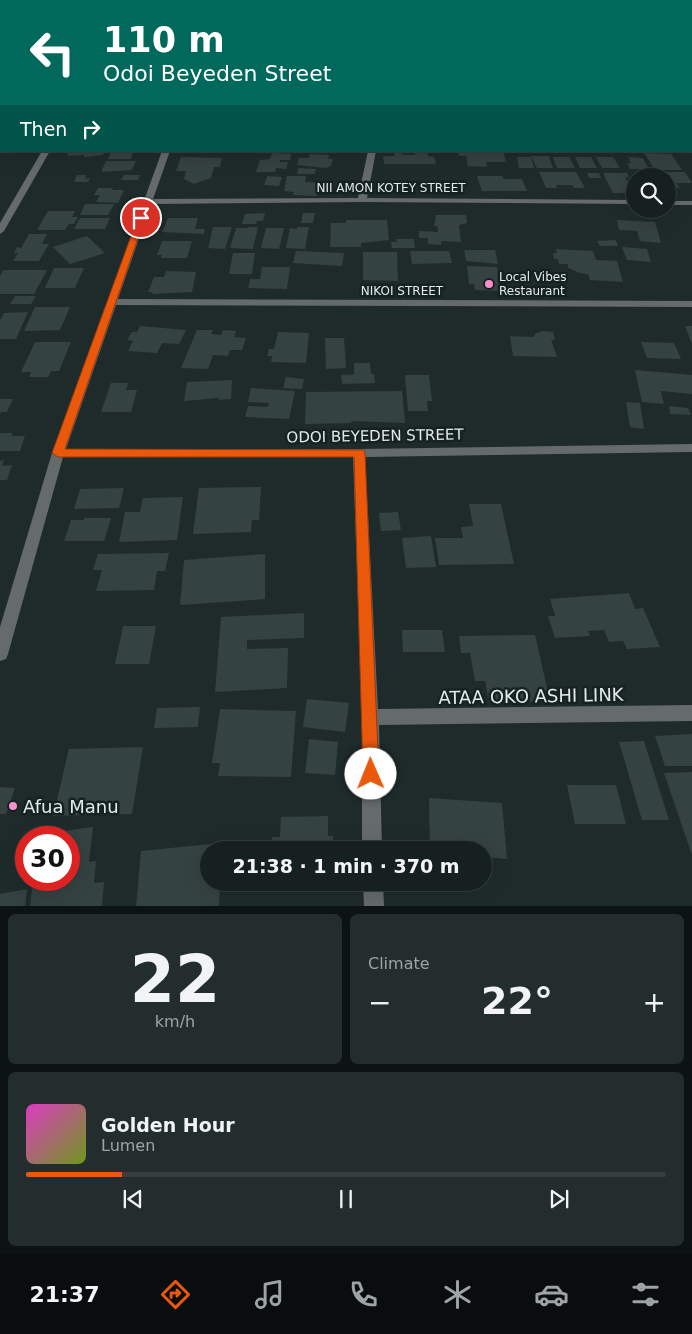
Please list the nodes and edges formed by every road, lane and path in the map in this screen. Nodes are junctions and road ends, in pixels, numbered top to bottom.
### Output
1 (45, 152) edge
2 (166, 152) edge
3 (372, 152) edge
4 (362, 200) junction
5 (147, 202) junction
6 (626, 202) edge
7 (676, 203) edge
8 (692, 203) edge
9 (0, 231) edge
10 (111, 302) junction
11 (692, 304) edge
12 (692, 448) edge
13 (58, 453) junction
14 (360, 453) junction
15 (0, 654) edge
16 (692, 713) edge
17 (370, 717) junction
18 (372, 841) edge
19 (373, 891) edge
20 (374, 906) edge

1 - 9 street
2 - 5 street
3 - 4 street
4 - 5 street, NII AMON KOTEY STREET
4 - 6 street, NII AMON KOTEY STREET
5 - 10 street
7 - 8 street
10 - 11 street, NIKOI STREET
10 - 13 street
12 - 14 street, ODOI BEYEDEN STREET
13 - 14 street, ODOI BEYEDEN STREET
13 - 15 street
14 - 17 street
16 - 17 street, ATAA OKO ASHI LINK
17 - 18 street
19 - 20 street

